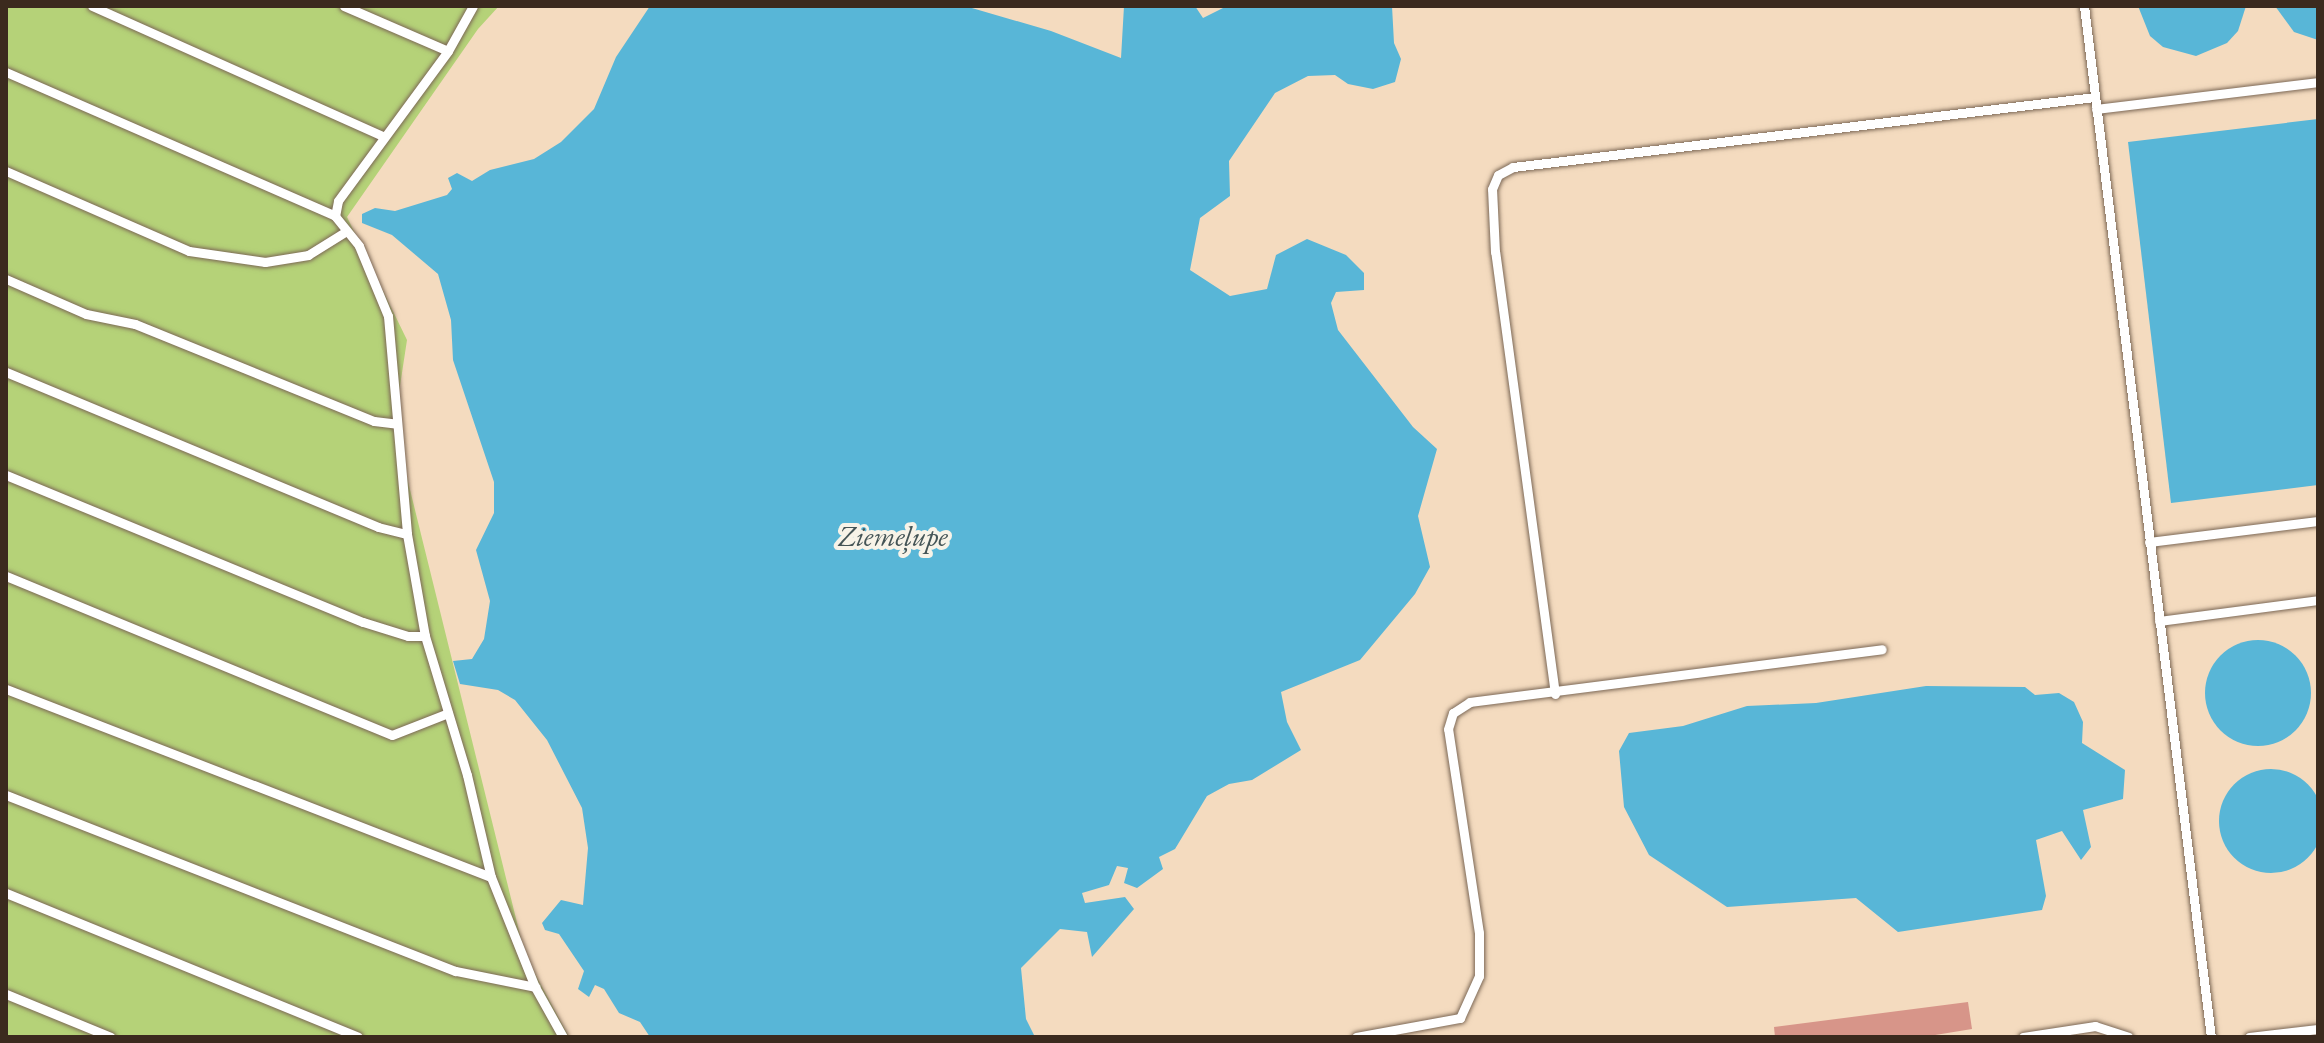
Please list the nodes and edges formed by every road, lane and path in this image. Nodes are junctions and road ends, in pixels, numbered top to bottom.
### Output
1 (92, 6) edge
2 (344, 6) edge
3 (473, 6) edge
4 (2084, 6) edge
5 (448, 51) junction
6 (6, 72) edge
7 (2318, 82) edge
8 (2095, 97) junction
9 (2096, 109) junction
10 (383, 136) junction
11 (6, 171) edge
12 (335, 216) junction
13 (345, 232) junction
14 (6, 279) edge
15 (6, 372) edge
16 (397, 424) junction
17 (6, 475) edge
18 (2318, 521) edge
19 (407, 534) junction
20 (2149, 542) junction
21 (6, 576) edge
22 (2318, 600) edge
23 (2159, 621) junction
24 (425, 636) junction
25 (1882, 649) dead end
26 (6, 689) edge
27 (1555, 694) junction
28 (448, 713) junction
29 (6, 795) edge
30 (491, 877) junction
31 (6, 893) edge
32 (535, 987) junction
33 (6, 994) edge
34 (2318, 1029) edge
35 (111, 1037) edge
36 (358, 1037) edge
37 (563, 1037) edge
38 (1356, 1037) edge
39 (2023, 1037) edge
40 (2128, 1037) edge
41 (2211, 1037) edge
42 (2249, 1037) edge

1 - 10 lane
2 - 5 lane
3 - 5 lane
4 - 8 lane
5 - 10 lane
6 - 12 lane
7 - 9 lane
8 - 9 lane
8 - 27 lane
9 - 20 lane
10 - 12 lane
11 - 13 lane
12 - 13 lane
13 - 16 lane
14 - 16 lane
15 - 19 lane
16 - 19 lane
17 - 24 lane
18 - 20 lane
19 - 24 lane
20 - 23 lane
21 - 28 lane
22 - 23 lane
23 - 41 lane
24 - 28 lane
25 - 27 lane
26 - 30 lane
27 - 38 lane
28 - 30 lane
29 - 32 lane
30 - 32 lane
31 - 36 lane
32 - 37 lane
33 - 35 lane
34 - 42 lane
39 - 40 lane

